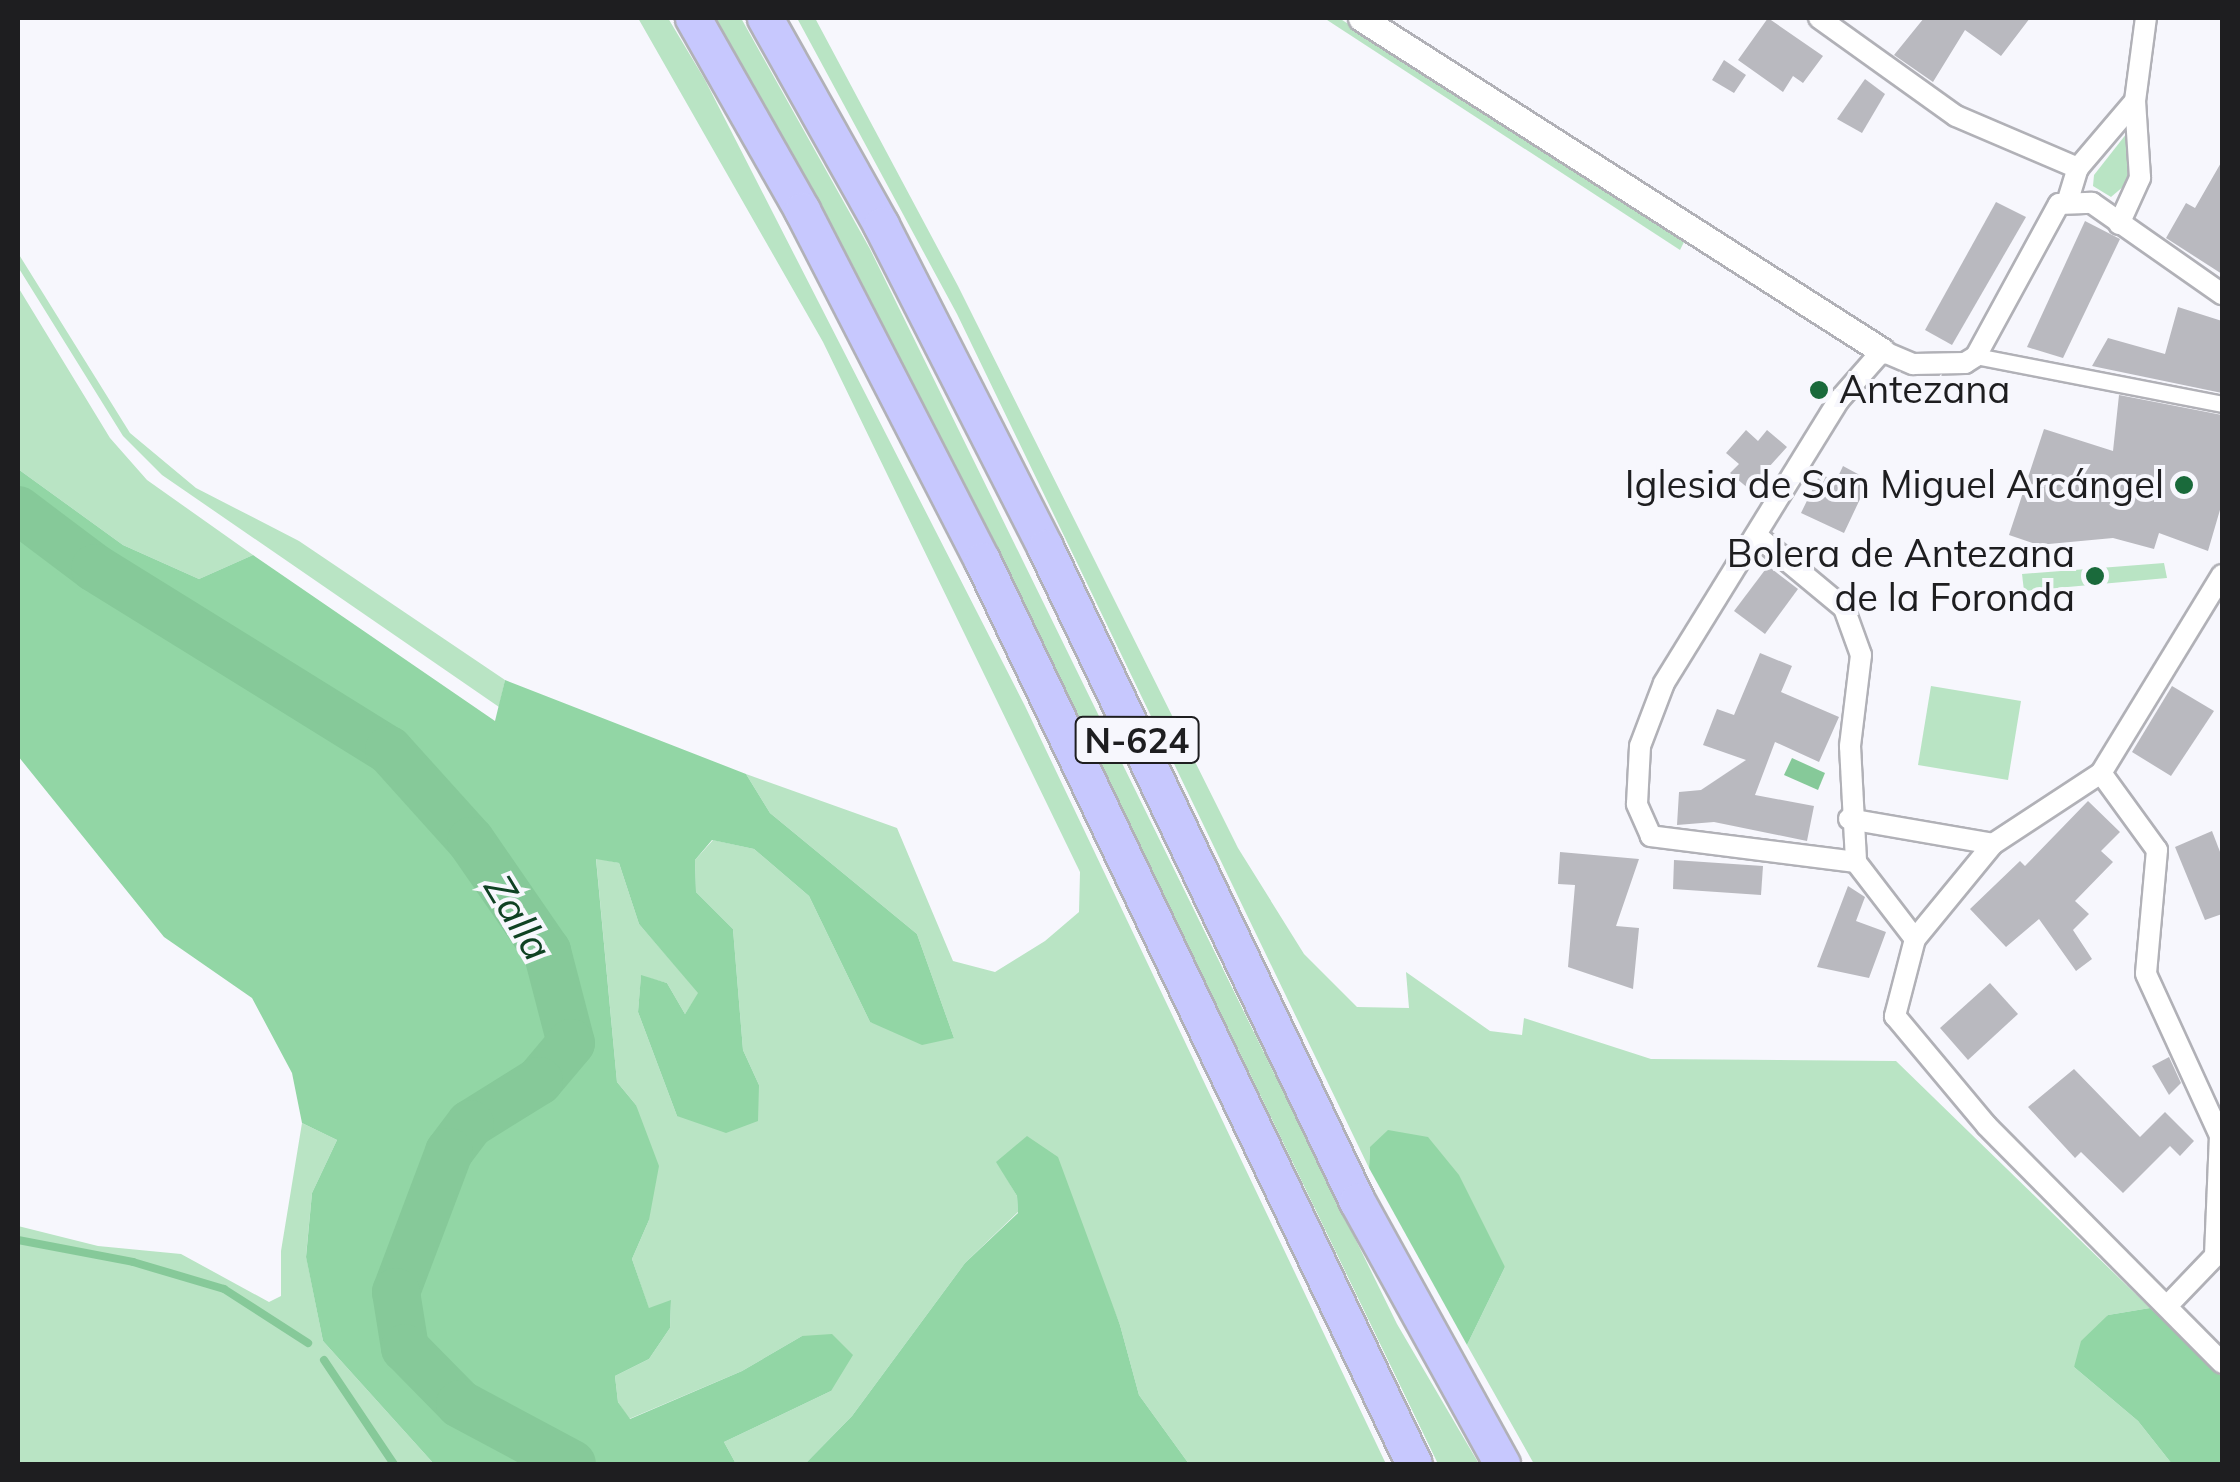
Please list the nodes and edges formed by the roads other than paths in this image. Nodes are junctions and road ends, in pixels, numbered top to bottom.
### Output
1 (693, 18) edge
2 (765, 18) edge
3 (1361, 18) edge
4 (1820, 18) edge
5 (2146, 18) edge
6 (2135, 101) junction
7 (2078, 168) junction
8 (2068, 200) junction
9 (2119, 224) junction
10 (2222, 294) edge
11 (1882, 351) junction
12 (1976, 356) junction
13 (2222, 404) edge
14 (1756, 535) junction
15 (2222, 574) edge
16 (2101, 773) junction
17 (1849, 819) junction
18 (1993, 844) junction
19 (1856, 862) junction
20 (1915, 940) junction
21 (2169, 1304) junction
22 (2222, 1363) edge
23 (1414, 1464) edge
24 (1502, 1464) edge

1 - 23 highway, N-624
2 - 24 highway, N-624
3 - 11 street
4 - 7 street
5 - 6 street
6 - 7 street
6 - 9 street
7 - 8 street
8 - 9 street
8 - 12 street
9 - 10 street
11 - 12 street
11 - 14 street
12 - 13 street
14 - 17 street
14 - 19 street
15 - 16 street
16 - 18 street
16 - 21 street
17 - 18 street
17 - 19 street
18 - 20 street
19 - 20 street
20 - 21 street
21 - 22 street

